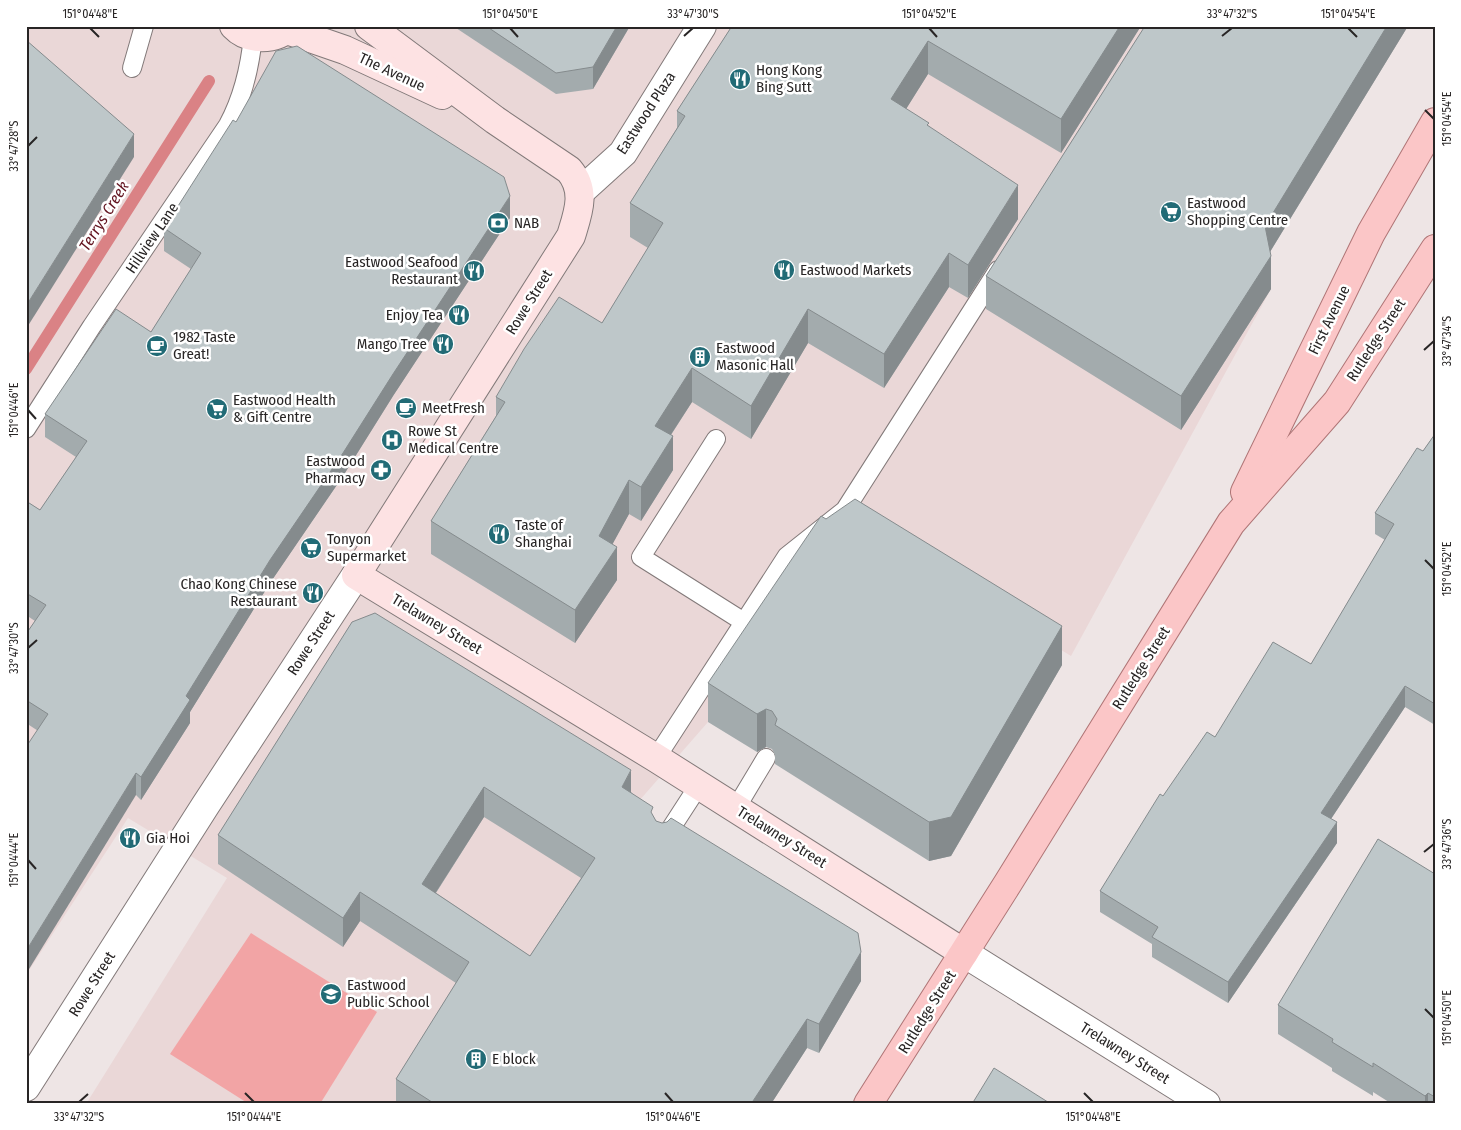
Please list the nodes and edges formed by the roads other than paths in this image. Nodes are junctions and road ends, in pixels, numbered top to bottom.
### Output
1 (144, 26) edge
2 (369, 26) edge
3 (702, 26) edge
4 (288, 28) edge
5 (235, 30) edge
6 (132, 68) dead end
7 (495, 120) junction
8 (1435, 122) edge
9 (580, 192) junction
10 (1435, 249) edge
11 (1005, 260) edge
12 (26, 429) edge
13 (716, 440) dead end
14 (1230, 523) junction
15 (356, 575) junction
16 (744, 622) junction
17 (656, 758) junction
18 (766, 758) dead end
19 (699, 785) junction
20 (736, 808) junction
21 (662, 842) edge
22 (964, 953) junction
23 (26, 1087) edge
24 (868, 1104) edge
25 (1206, 1104) edge

1 - 6 lane
2 - 7 street, The Avenue
3 - 9 street, Eastwood Plaza
4 - 5 street
4 - 7 street, The Avenue
5 - 12 lane, Hillview Lane
7 - 9 street, The Avenue
8 - 14 main road, First Avenue
9 - 15 street, Rowe Street
10 - 14 main road, Rutledge Street
11 - 16 lane
13 - 16 lane
14 - 22 main road, Rutledge Street
15 - 17 street, Trelawney Street
15 - 23 street, Rowe Street
16 - 17 lane
17 - 19 street, Trelawney Street
18 - 20 lane
19 - 20 street, Trelawney Street
19 - 21 lane
20 - 22 street, Trelawney Street
22 - 24 main road, Rutledge Street
22 - 25 street, Trelawney Street

